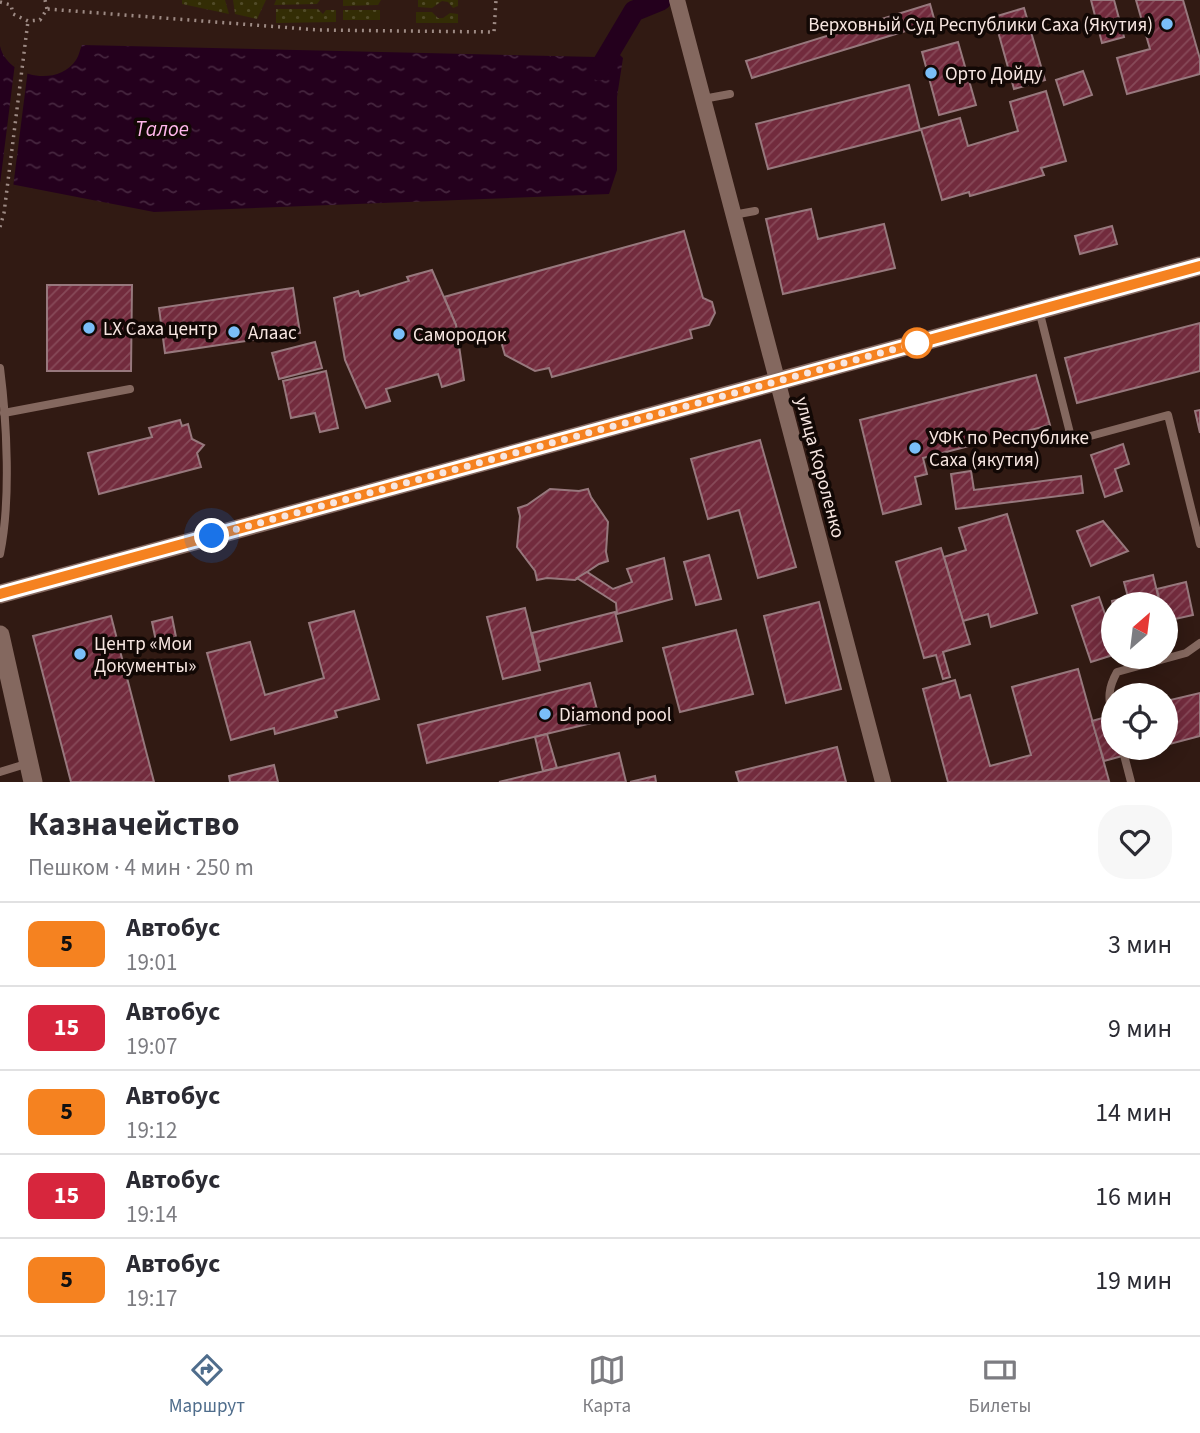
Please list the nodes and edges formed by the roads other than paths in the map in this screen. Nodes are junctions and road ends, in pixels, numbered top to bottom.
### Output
1 (677, 0) edge
2 (730, 94) dead end
3 (703, 99) junction
4 (755, 211) dead end
5 (733, 215) junction
6 (1200, 266) edge
7 (1039, 310) junction
8 (0, 368) edge
9 (1, 381) edge
10 (777, 382) junction
11 (130, 389) dead end
12 (4, 413) junction
13 (1200, 544) edge
14 (0, 554) edge
15 (0, 594) edge
16 (0, 635) edge
17 (1200, 643) edge
18 (1111, 683) edge
19 (1125, 760) edge
20 (0, 772) edge
21 (31, 773) edge
22 (883, 782) edge
23 (1131, 782) edge

1 - 3 street, улица Короленко
2 - 3 lane
3 - 5 street, улица Короленко
4 - 5 lane
5 - 10 street, улица Короленко
6 - 7 street
7 - 10 street
7 - 13 lane
8 - 9 lane
9 - 12 lane
10 - 15 street
10 - 22 street, улица Короленко
11 - 12 lane
12 - 14 lane
16 - 21 street
17 - 18 lane
19 - 23 lane
20 - 21 lane

